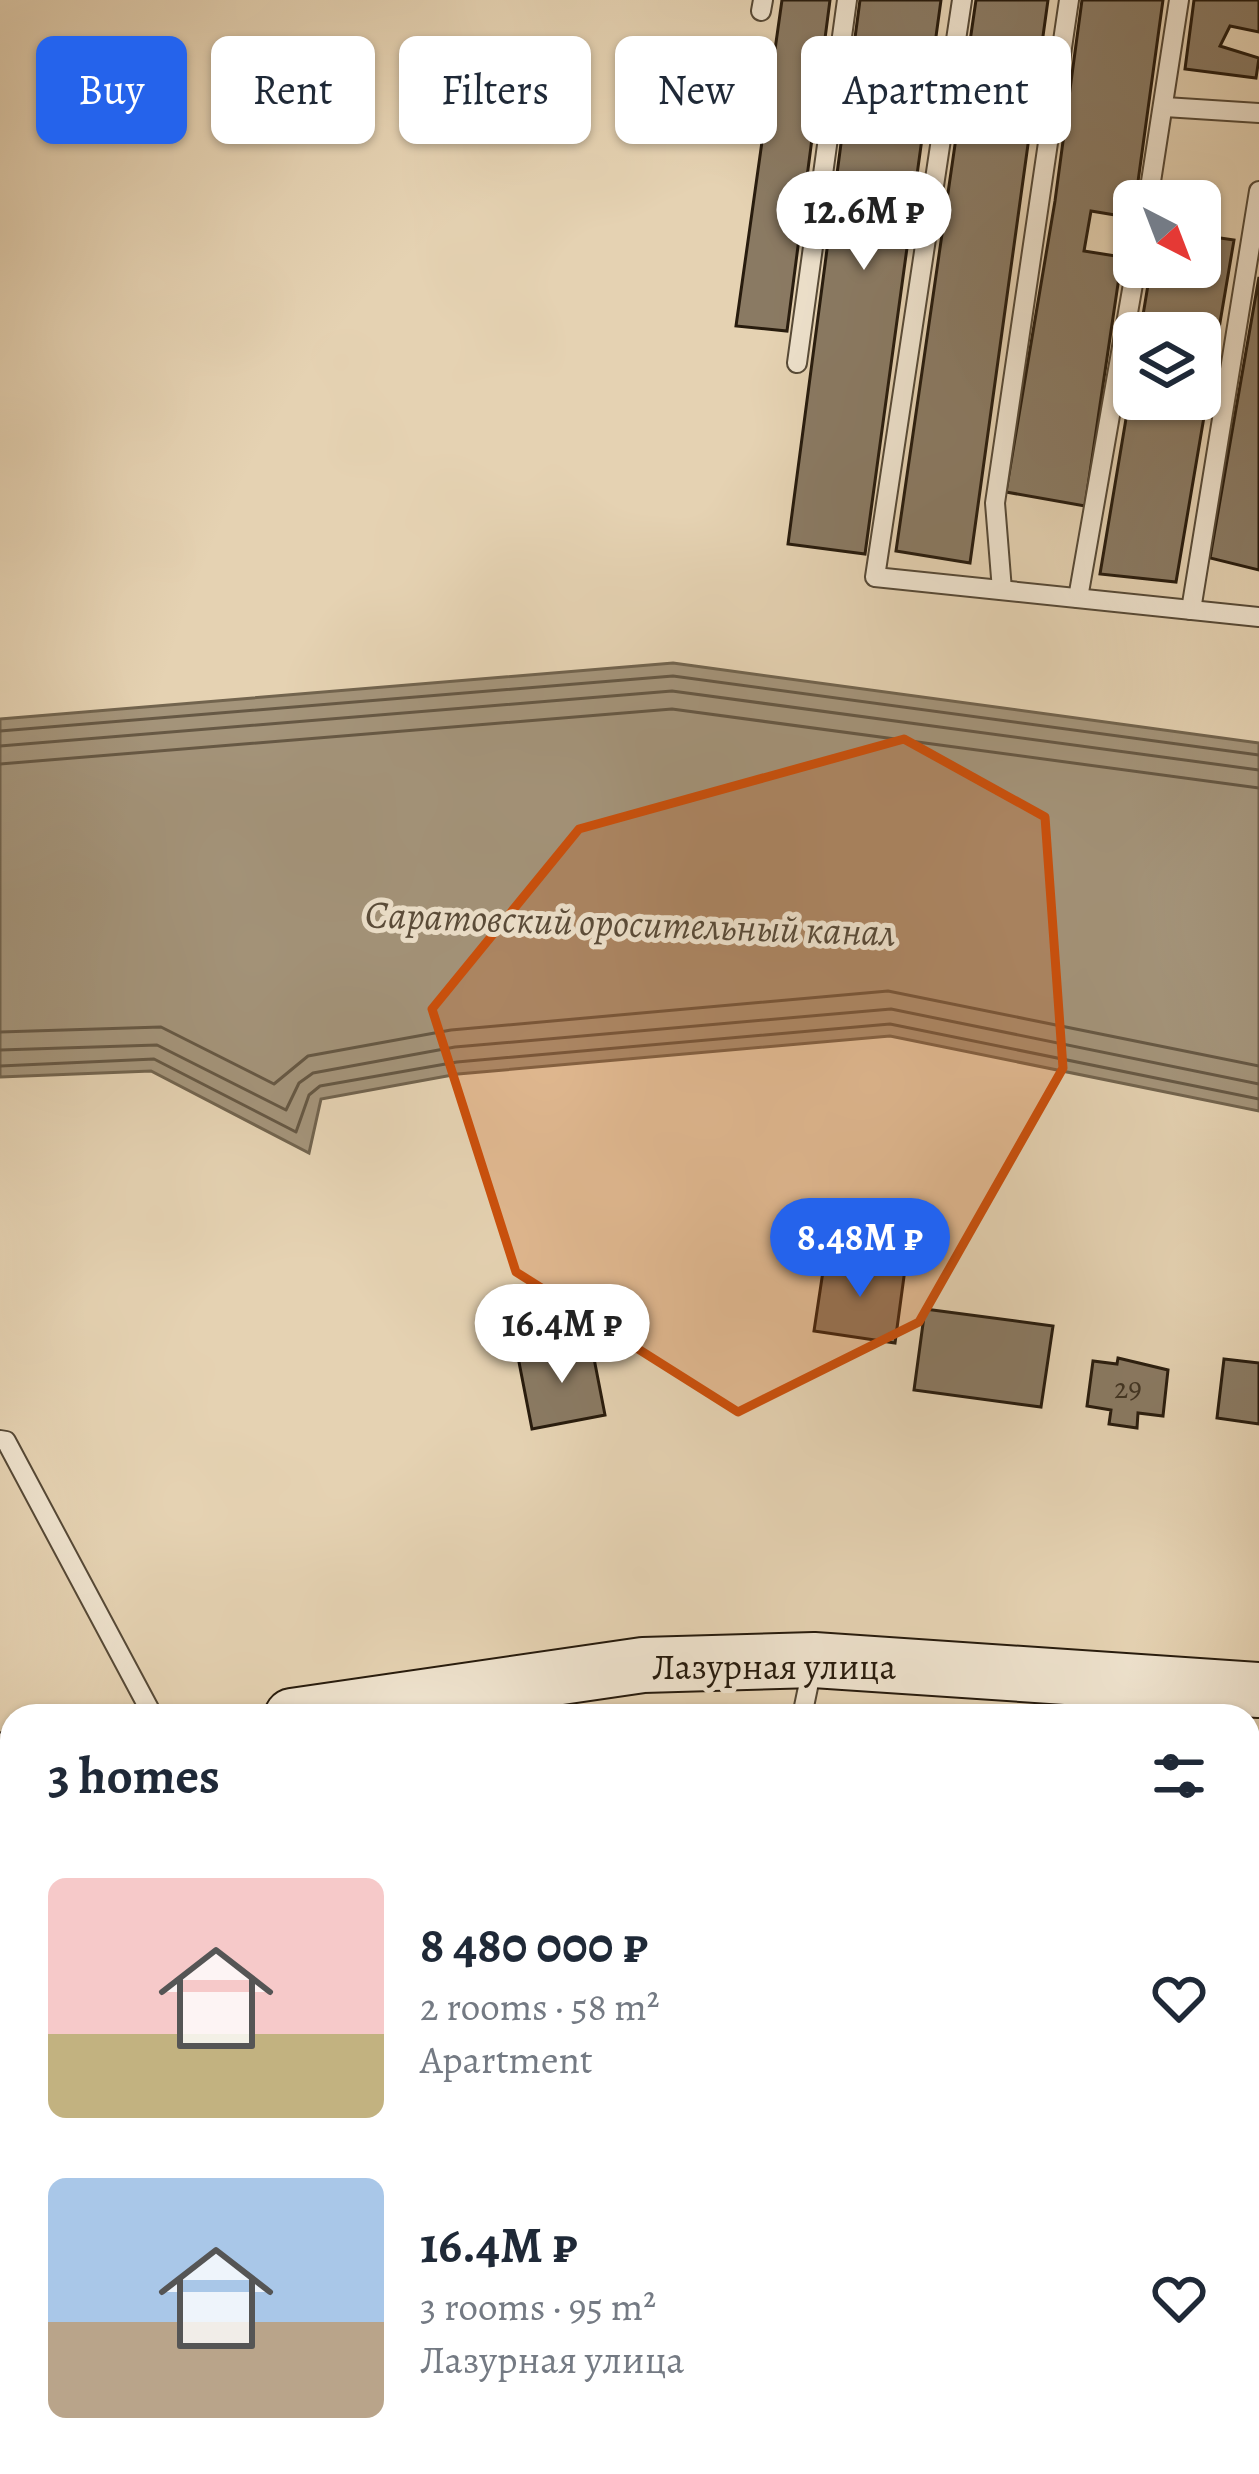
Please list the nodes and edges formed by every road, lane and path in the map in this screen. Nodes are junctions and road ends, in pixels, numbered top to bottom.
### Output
1 (847, 0) edge
2 (962, 0) edge
3 (1069, 0) edge
4 (1179, 0) edge
5 (1165, 107) junction
6 (1259, 113) edge
7 (1152, 180) edge
8 (1259, 191) edge
9 (1132, 288) edge
10 (797, 363) dead end
11 (1002, 590) junction
12 (1078, 598) junction
13 (1191, 610) junction
14 (1259, 617) edge
15 (0, 1440) edge
16 (814, 1660) junction
17 (1259, 1690) edge
18 (147, 1704) edge
19 (375, 1704) edge
20 (805, 1704) edge

1 - 10 lane
2 - 11 lane
3 - 11 lane
4 - 5 lane
5 - 6 lane
5 - 7 lane
8 - 13 lane
9 - 12 lane
11 - 12 lane
12 - 13 lane
13 - 14 lane
15 - 18 lane
16 - 17 street, Лазурная улица
16 - 19 street, Лазурная улица
16 - 20 lane

